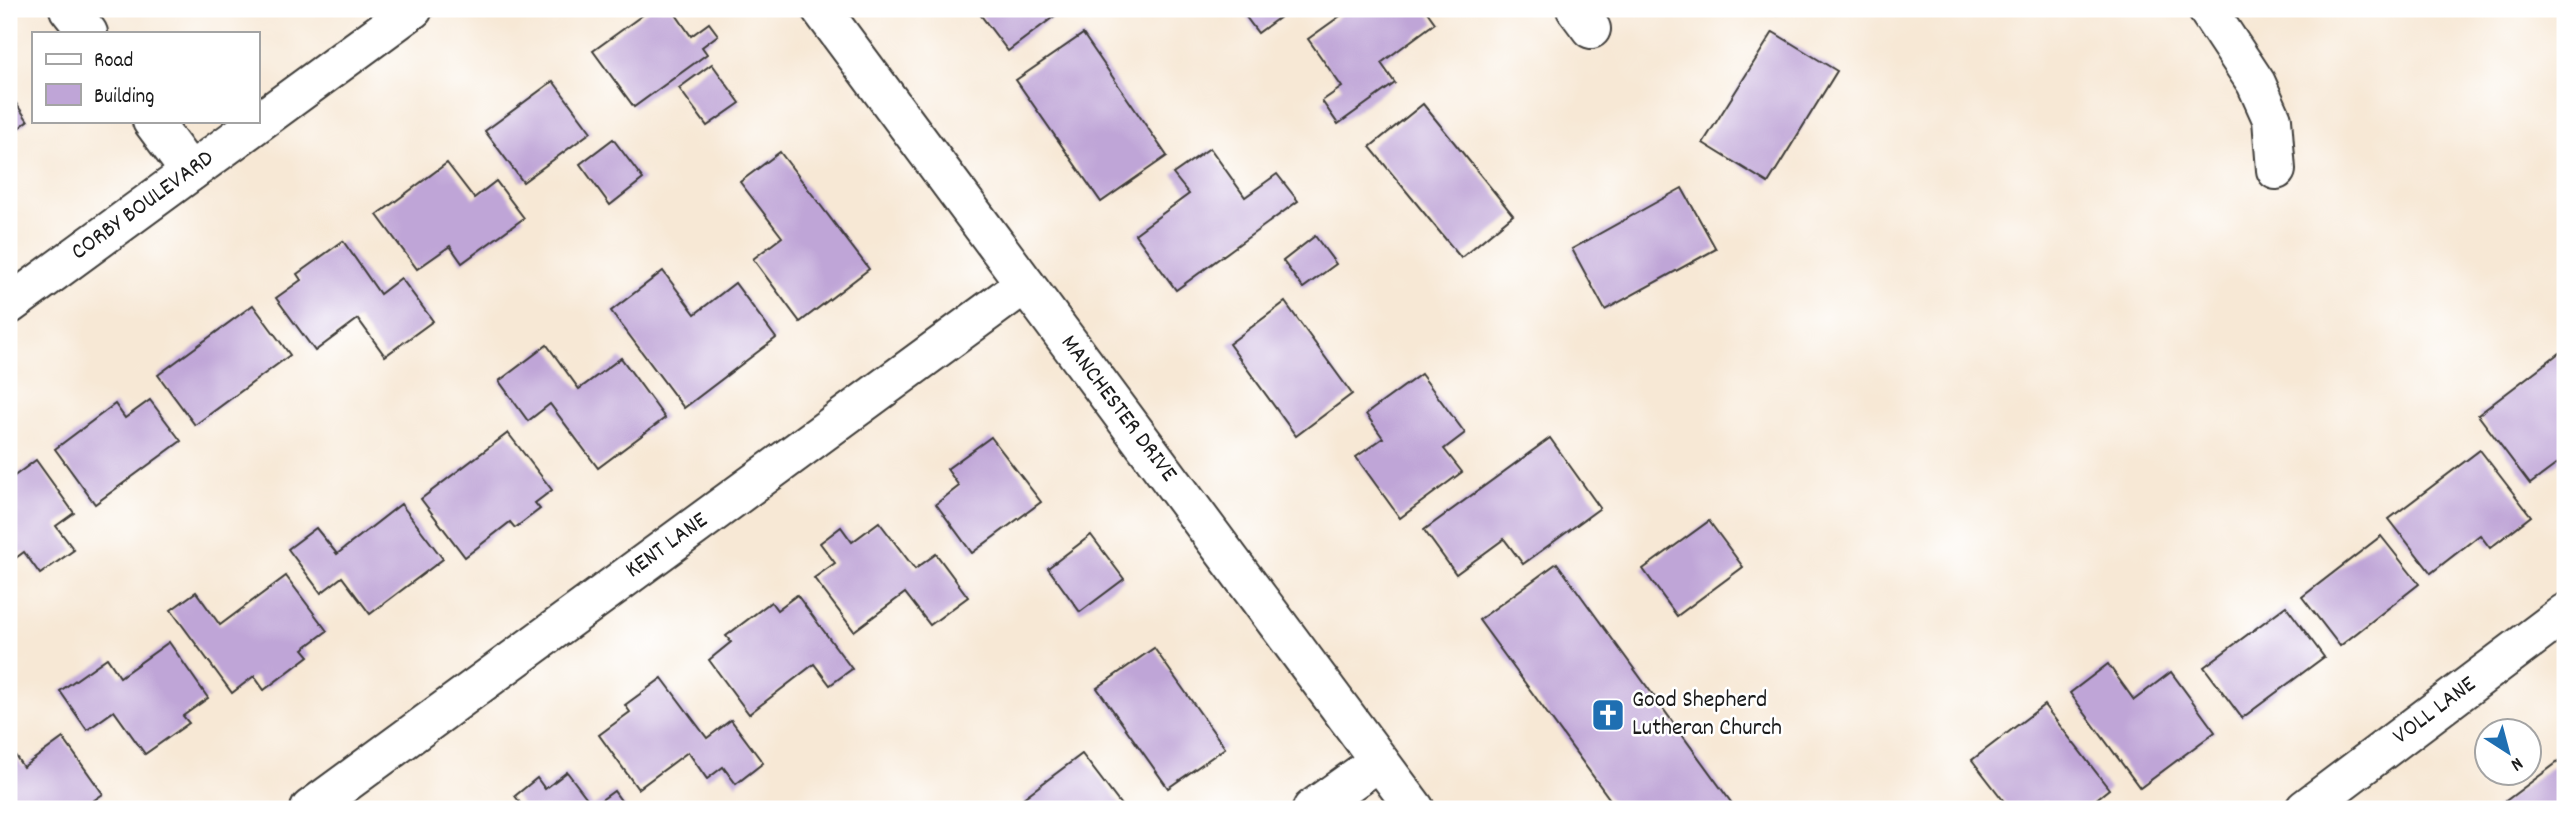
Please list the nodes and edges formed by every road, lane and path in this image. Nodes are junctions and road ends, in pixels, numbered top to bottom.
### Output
1 (69, 9) edge
2 (414, 9) edge
3 (821, 9) edge
4 (2207, 9) edge
5 (87, 32) edge
6 (153, 122) edge
7 (259, 122) edge
8 (259, 122) edge
9 (2276, 170) dead end
10 (190, 172) junction
11 (1025, 284) junction
12 (9, 305) edge
13 (2565, 613) edge
14 (1379, 761) junction
15 (310, 809) edge
16 (1312, 809) edge
17 (1415, 809) edge
18 (2305, 809) edge

1 - 5 street
2 - 7 street, CORBY BOULEVARD
3 - 11 street, MANCHESTER DRIVE
4 - 9 street
6 - 10 street
8 - 10 street, CORBY BOULEVARD
10 - 12 street, CORBY BOULEVARD
11 - 14 street, MANCHESTER DRIVE
11 - 15 street, KENT LANE
13 - 18 street, VOLL LANE
14 - 16 street
14 - 17 street, MANCHESTER DRIVE

